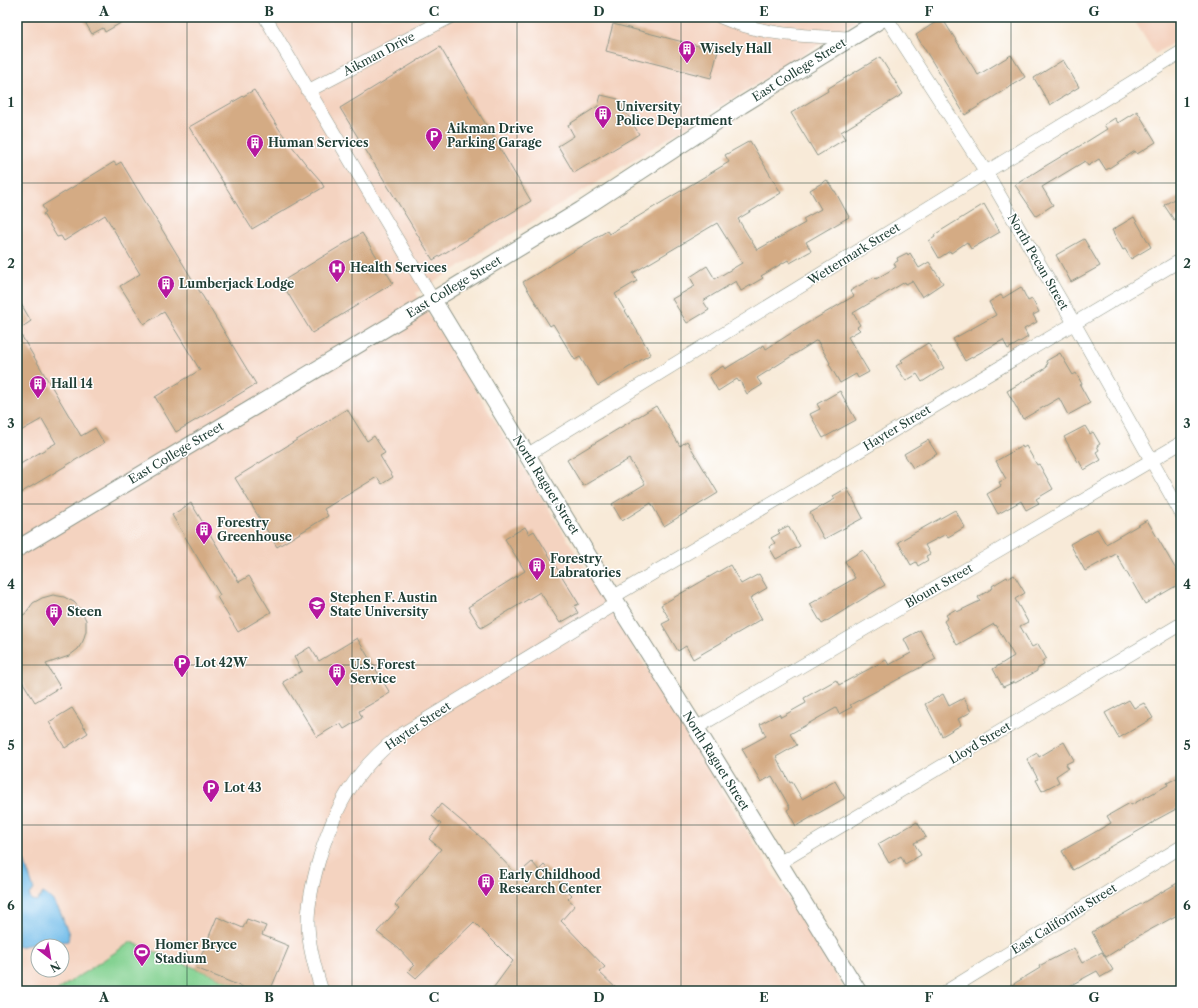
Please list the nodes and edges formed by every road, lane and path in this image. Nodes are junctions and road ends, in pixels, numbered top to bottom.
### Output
1 (265, 17) edge
2 (450, 17) edge
3 (721, 17) edge
4 (886, 17) edge
5 (851, 38) junction
6 (1181, 52) edge
7 (308, 91) junction
8 (986, 172) junction
9 (1181, 260) edge
10 (433, 300) junction
11 (1074, 324) junction
12 (1181, 443) edge
13 (527, 455) junction
14 (1151, 461) junction
15 (1181, 514) edge
16 (17, 550) edge
17 (615, 600) junction
18 (1181, 624) edge
19 (696, 728) junction
20 (1181, 847) edge
21 (778, 863) junction
22 (322, 991) edge
23 (858, 991) edge
24 (947, 991) edge

1 - 7 street, North Raguet Street
2 - 7 street, Aikman Drive
3 - 5 street
4 - 5 street, East College Street
4 - 8 street, North Pecan Street
5 - 10 street, East College Street
6 - 8 street, Wettermark Street
7 - 10 street, North Raguet Street
8 - 11 street, North Pecan Street
8 - 13 street, Wettermark Street
9 - 11 street, Hayter Street
10 - 13 street, North Raguet Street
10 - 16 street, East College Street
11 - 14 street, North Pecan Street
11 - 17 street, Hayter Street
12 - 14 street, Blount Street
13 - 17 street, North Raguet Street
14 - 15 street, North Pecan Street
14 - 19 street, Blount Street
17 - 19 street, North Raguet Street
17 - 22 street, Hayter Street
18 - 21 street, Lloyd Street
19 - 21 street, North Raguet Street
20 - 24 street, East California Street
21 - 23 street, North Raguet Street

